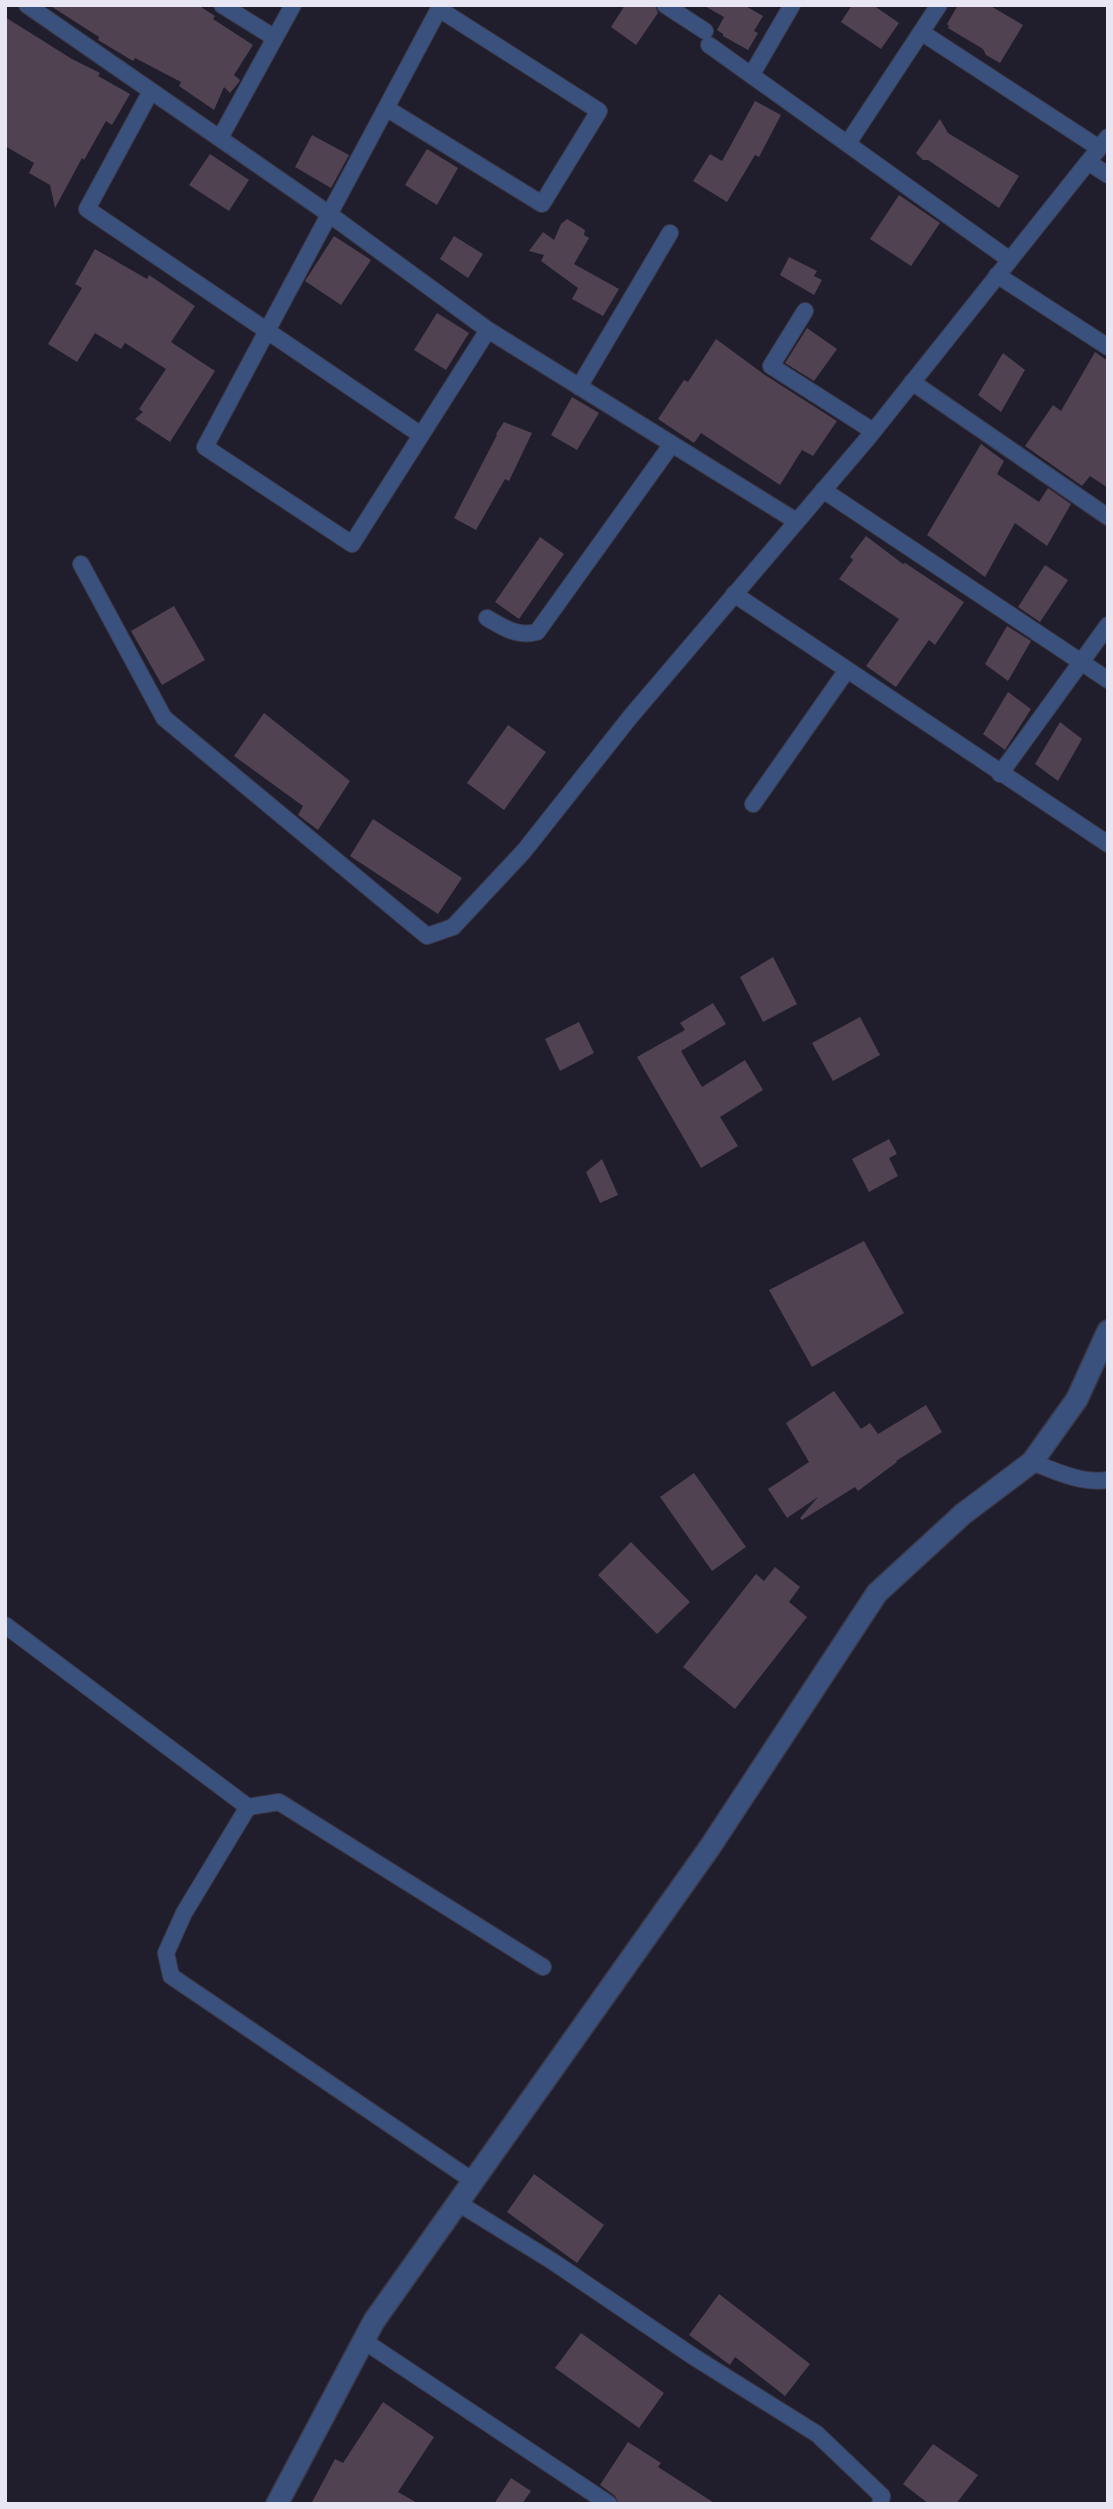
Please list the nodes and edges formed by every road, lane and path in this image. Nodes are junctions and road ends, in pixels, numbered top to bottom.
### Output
1 (27, 5) edge
2 (222, 5) edge
3 (293, 5) edge
4 (665, 5) edge
5 (792, 5) edge
6 (939, 5) edge
7 (440, 7) edge
8 (921, 32) junction
9 (275, 38) junction
10 (752, 74) junction
11 (151, 91) junction
12 (386, 108) junction
13 (220, 138) junction
14 (1103, 142) edge
15 (848, 144) junction
16 (1088, 162) junction
17 (1108, 175) edge
18 (329, 214) junction
19 (670, 233) dead end
20 (1010, 260) junction
21 (997, 275) junction
22 (805, 311) dead end
23 (488, 330) junction
24 (267, 331) junction
25 (1108, 347) edge
26 (912, 382) junction
27 (579, 387) junction
28 (873, 431) junction
29 (421, 435) junction
30 (672, 444) junction
31 (823, 490) junction
32 (1108, 517) edge
33 (796, 521) junction
34 (81, 564) dead end
35 (734, 594) junction
36 (487, 618) dead end
37 (1108, 625) edge
38 (1079, 662) junction
39 (846, 670) junction
40 (1108, 680) edge
41 (1000, 774) junction
42 (753, 804) dead end
43 (1108, 844) edge
44 (1108, 1331) edge
45 (1032, 1462) junction
46 (1108, 1480) edge
47 (5, 1625) edge
48 (247, 1807) junction
49 (543, 1967) dead end
50 (473, 2181) junction
51 (457, 2203) junction
52 (364, 2341) junction
53 (886, 2501) edge
54 (277, 2504) edge
55 (609, 2504) edge

1 - 11 street
2 - 9 street
3 - 9 street
4 - 10 street
5 - 10 street
6 - 8 street
7 - 12 street
7 - 12 street
8 - 14 street
8 - 15 street
9 - 13 street
10 - 15 street
11 - 13 street
11 - 24 street
12 - 18 street
13 - 18 street
14 - 16 street
15 - 20 street
16 - 17 street
16 - 20 street
18 - 23 street
18 - 24 street
19 - 27 street
20 - 21 street
21 - 25 street
21 - 26 street
22 - 28 street
23 - 27 street
23 - 29 street
24 - 29 street
24 - 29 street
26 - 28 street
26 - 32 street
27 - 30 street
28 - 31 street
30 - 33 street
30 - 36 street
31 - 33 street
31 - 38 street
33 - 35 street
34 - 35 street
35 - 39 street
37 - 38 street
38 - 40 street
38 - 41 street
39 - 41 street
39 - 42 street
41 - 43 street
44 - 45 street
45 - 46 street
45 - 50 street
47 - 48 street
48 - 49 street
48 - 50 street
50 - 51 street
51 - 52 street
51 - 53 street
52 - 54 street
52 - 55 street

